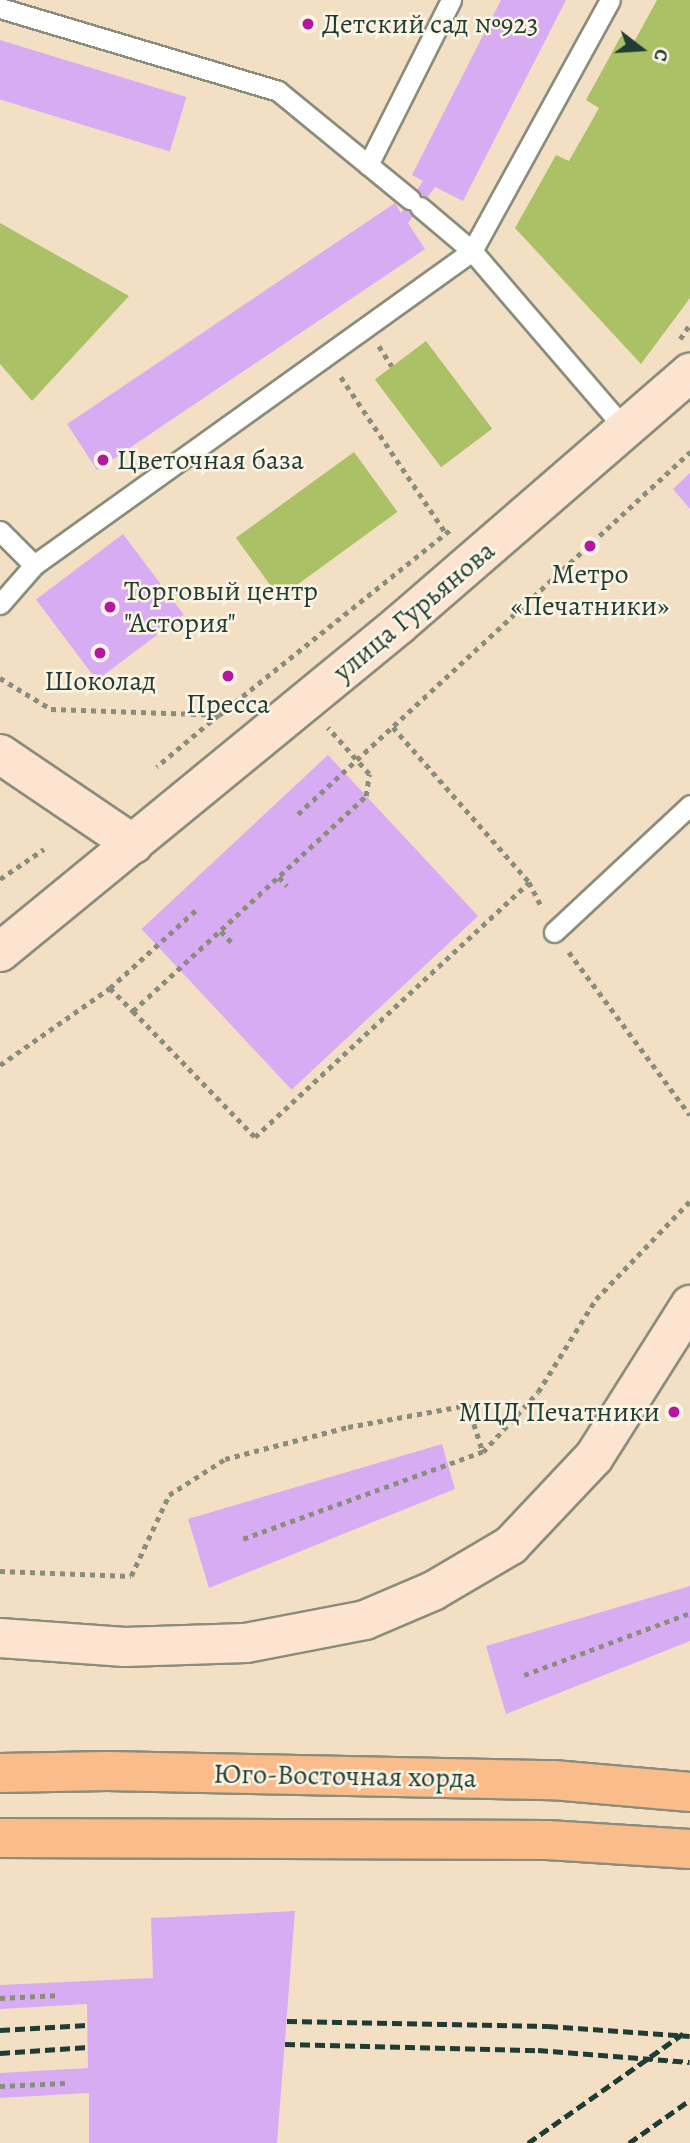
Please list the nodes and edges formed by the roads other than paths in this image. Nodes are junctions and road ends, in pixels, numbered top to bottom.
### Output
1 (451, 0) edge
2 (610, 0) edge
3 (0, 8) edge
4 (368, 165) junction
5 (472, 251) junction
6 (690, 373) edge
7 (625, 429) junction
8 (0, 531) edge
9 (34, 565) junction
10 (0, 604) edge
11 (0, 754) edge
12 (690, 806) edge
13 (133, 844) junction
14 (554, 932) road end
15 (0, 953) edge
16 (690, 1305) edge
17 (0, 1638) edge
18 (0, 1763) edge
19 (107, 1771) junction
20 (0, 1773) edge
21 (690, 1792) edge
22 (0, 1838) edge
23 (690, 1849) edge

1 - 4 lane
2 - 5 lane
3 - 4 lane
4 - 5 lane
5 - 7 lane
5 - 9 lane
6 - 7 main road, улица Гурьянова
7 - 13 main road, улица Гурьянова
8 - 9 lane
9 - 10 lane
11 - 13 main road
12 - 14 lane
13 - 15 main road, улица Гурьянова
16 - 17 main road
18 - 19 main road
19 - 20 main road, Юго-Восточная хорда
19 - 21 main road, Юго-Восточная хорда
22 - 23 main road

